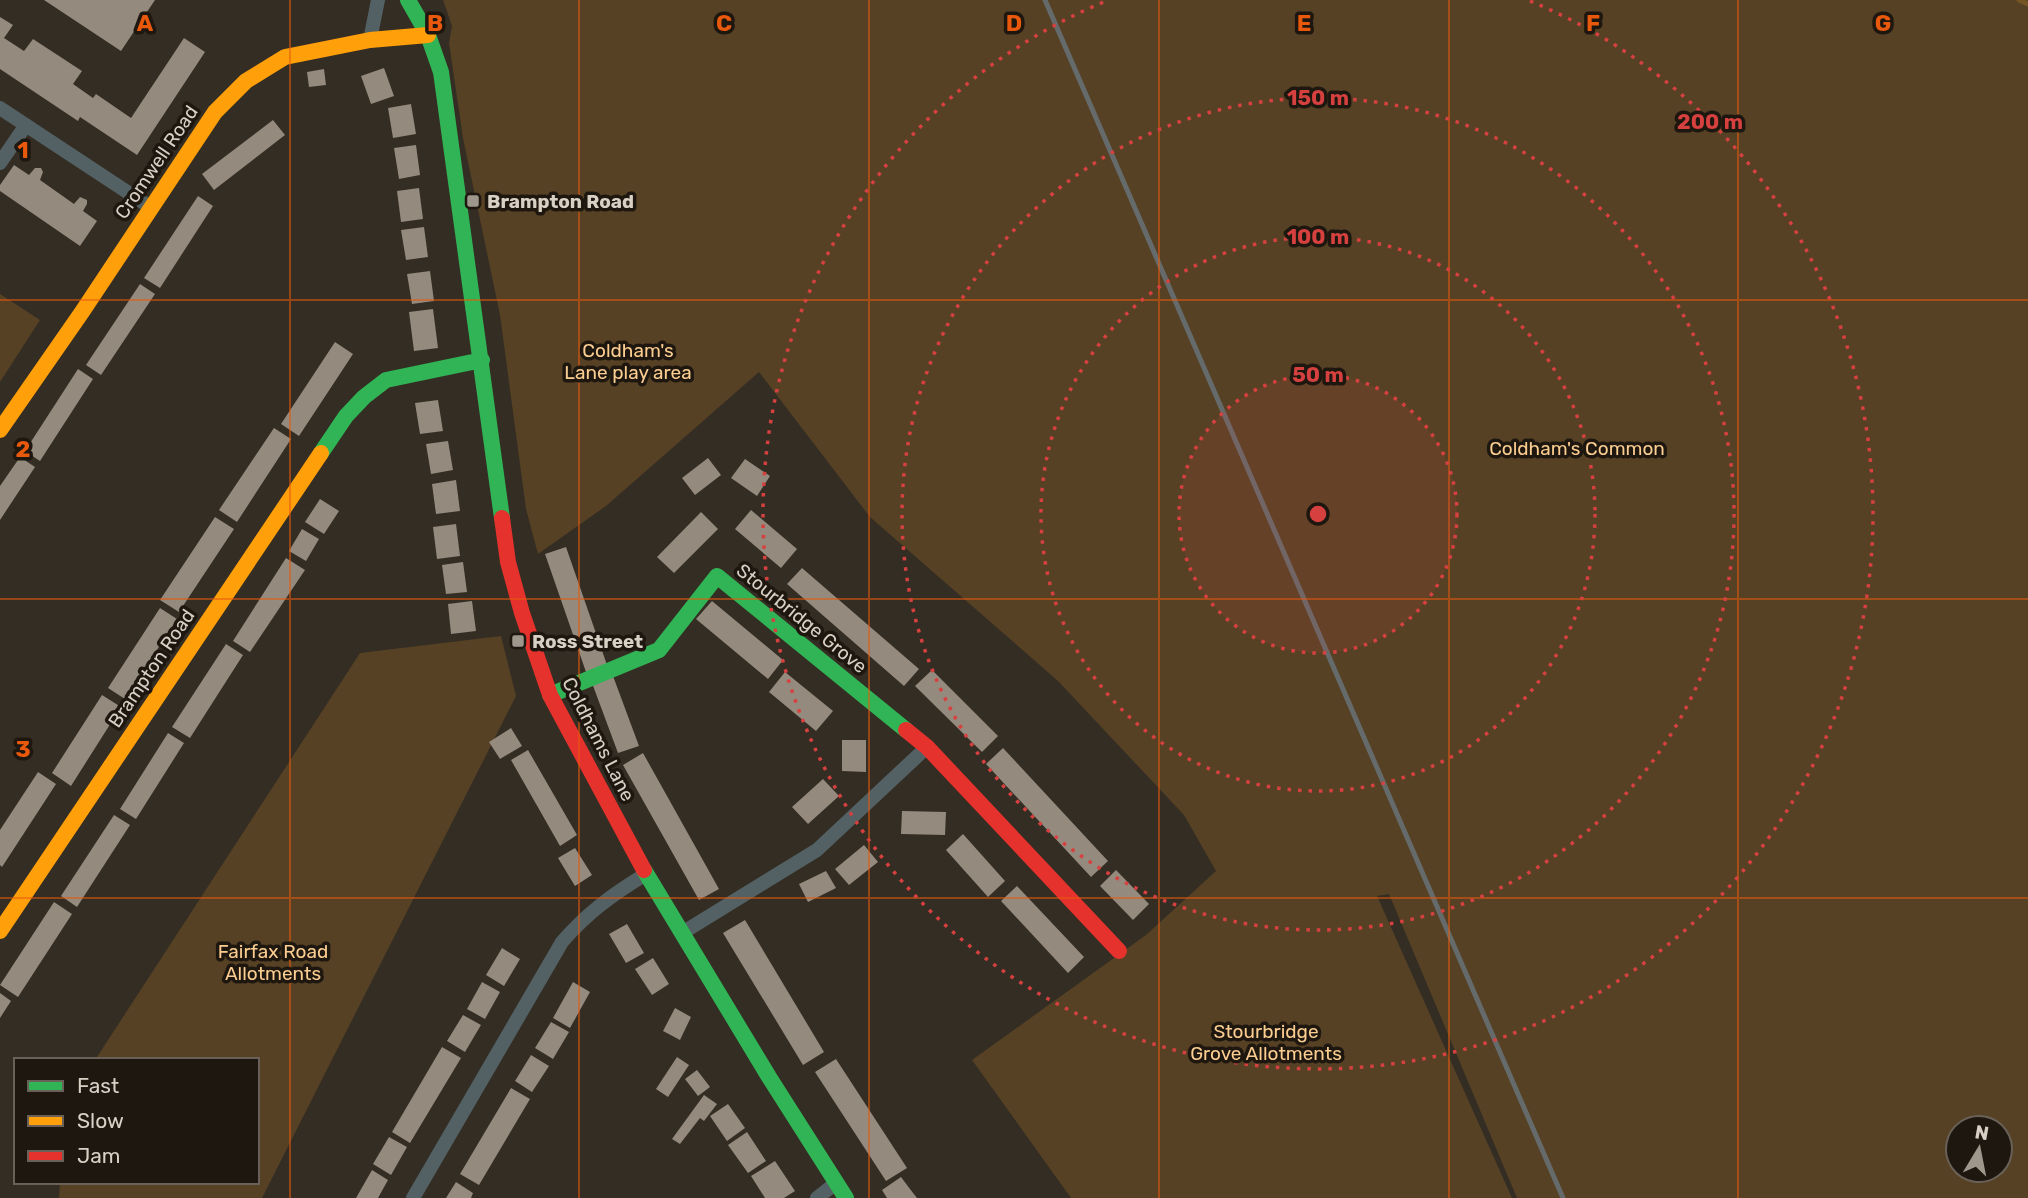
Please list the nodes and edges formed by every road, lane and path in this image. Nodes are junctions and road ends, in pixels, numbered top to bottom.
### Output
1 (378, 0) edge
2 (408, 0) edge
3 (428, 35) junction
4 (370, 40) junction
5 (0, 107) edge
6 (26, 125) junction
7 (0, 163) edge
8 (150, 207) junction
9 (482, 360) junction
10 (0, 430) edge
11 (550, 695) junction
12 (927, 747) junction
13 (646, 874) junction
14 (0, 931) edge
15 (682, 933) junction
16 (1119, 951) dead end
17 (836, 1183) junction
18 (413, 1198) edge
19 (817, 1198) edge
20 (846, 1198) edge

1 - 4 street
2 - 3 street, Coldhams Lane
3 - 4 street, Cromwell Road
3 - 9 street, Coldhams Lane
4 - 8 street, Cromwell Road
5 - 6 street
6 - 7 street
6 - 8 street
8 - 10 street, Cromwell Road
9 - 11 street, Coldhams Lane
9 - 14 street, Brampton Road
11 - 12 street, Stourbridge Grove
11 - 13 street, Coldhams Lane
12 - 15 street
12 - 16 street, Stourbridge Grove
13 - 15 street, Coldhams Lane
13 - 18 street
15 - 17 street, Coldhams Lane
17 - 19 street
17 - 20 street, Coldhams Lane

